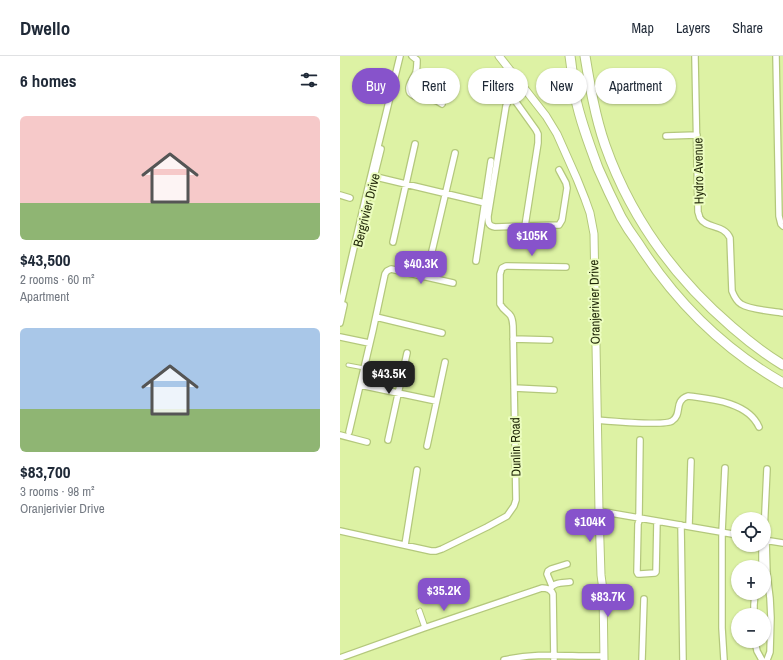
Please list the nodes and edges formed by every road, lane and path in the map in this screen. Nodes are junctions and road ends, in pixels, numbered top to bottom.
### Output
1 (400, 56) edge
2 (412, 56) edge
3 (499, 56) edge
4 (570, 56) edge
5 (585, 56) edge
6 (776, 56) edge
7 (695, 57) edge
8 (416, 68) edge
9 (508, 68) edge
10 (528, 94) edge
11 (507, 104) edge
12 (517, 104) edge
13 (697, 135) junction
14 (666, 136) dead end
15 (415, 144) dead end
16 (455, 153) dead end
17 (491, 161) dead end
18 (559, 170) dead end
19 (373, 176) junction
20 (406, 184) junction
21 (445, 193) junction
22 (340, 195) edge
23 (350, 198) dead end
24 (485, 203) junction
25 (525, 226) junction
26 (783, 226) edge
27 (392, 242) dead end
28 (432, 251) dead end
29 (476, 260) dead end
30 (566, 267) dead end
31 (452, 283) dead end
32 (340, 308) edge
33 (783, 313) edge
34 (376, 317) junction
35 (340, 323) edge
36 (442, 333) dead end
37 (340, 337) edge
38 (513, 339) junction
39 (550, 340) dead end
40 (369, 343) junction
41 (407, 353) dead end
42 (444, 362) dead end
43 (348, 365) dead end
44 (783, 365) edge
45 (364, 368) junction
46 (783, 383) edge
47 (360, 385) junction
48 (514, 388) junction
49 (554, 390) dead end
50 (398, 393) junction
51 (436, 401) junction
52 (597, 420) junction
53 (759, 427) dead end
54 (349, 432) dead end
55 (340, 435) edge
56 (388, 440) dead end
57 (640, 440) dead end
58 (368, 442) dead end
59 (427, 446) dead end
60 (690, 461) dead end
61 (726, 468) dead end
62 (767, 469) dead end
63 (417, 470) dead end
64 (599, 511) junction
65 (765, 512) edge
66 (639, 518) junction
67 (657, 521) junction
68 (681, 525) junction
69 (689, 526) junction
70 (340, 531) edge
71 (722, 532) junction
72 (731, 534) edge
73 (771, 542) edge
74 (783, 543) edge
75 (405, 545) junction
76 (765, 552) edge
77 (567, 564) dead end
78 (570, 582) dead end
79 (551, 588) junction
80 (644, 599) dead end
81 (419, 611) dead end
82 (425, 628) junction
83 (756, 648) edge
84 (554, 657) edge
85 (340, 658) edge
86 (602, 658) edge
87 (504, 660) edge
88 (642, 660) edge
89 (684, 660) edge
90 (724, 660) edge
91 (762, 660) edge
92 (767, 660) edge

1 - 19 street, Bergrivier Drive
2 - 8 street
3 - 9 street, Oranjerivier Drive
4 - 46 main road
5 - 44 main road
6 - 26 street
7 - 13 street, Hydro Avenue
10 - 52 street, Oranjerivier Drive
11 - 25 street
12 - 25 street
13 - 14 street
13 - 33 street, Hydro Avenue
15 - 20 street
16 - 21 street
17 - 24 street
18 - 25 street
19 - 20 street
19 - 32 street, Bergrivier Drive
19 - 35 street, Bergrivier Drive
20 - 21 street
20 - 27 street
21 - 24 street
21 - 28 street
22 - 23 street
24 - 29 street
30 - 38 street, Dunlin Road
31 - 34 street
34 - 36 street
34 - 40 street
37 - 40 street
38 - 39 street
38 - 48 street, Dunlin Road
40 - 45 street
41 - 50 street
42 - 51 street
43 - 45 lane
45 - 47 street
47 - 50 street
47 - 54 street
48 - 49 street
48 - 75 street, Dunlin Road
50 - 51 street
50 - 56 street
51 - 59 street
52 - 53 street
52 - 64 street, Oranjerivier Drive
55 - 58 street
57 - 66 street
60 - 69 street
61 - 71 street
62 - 65 street
63 - 75 street
64 - 66 street
64 - 86 street, Oranjerivier Drive
66 - 67 street
66 - 67 street
67 - 68 street
68 - 69 street
68 - 89 street
69 - 71 street
70 - 75 street, Dunlin Road
71 - 72 street
71 - 90 street
73 - 74 street
76 - 92 street
77 - 79 street
78 - 79 street
79 - 82 street
79 - 84 street
80 - 88 street
81 - 82 lane
82 - 85 street
83 - 91 street
84 - 86 street
84 - 87 street

